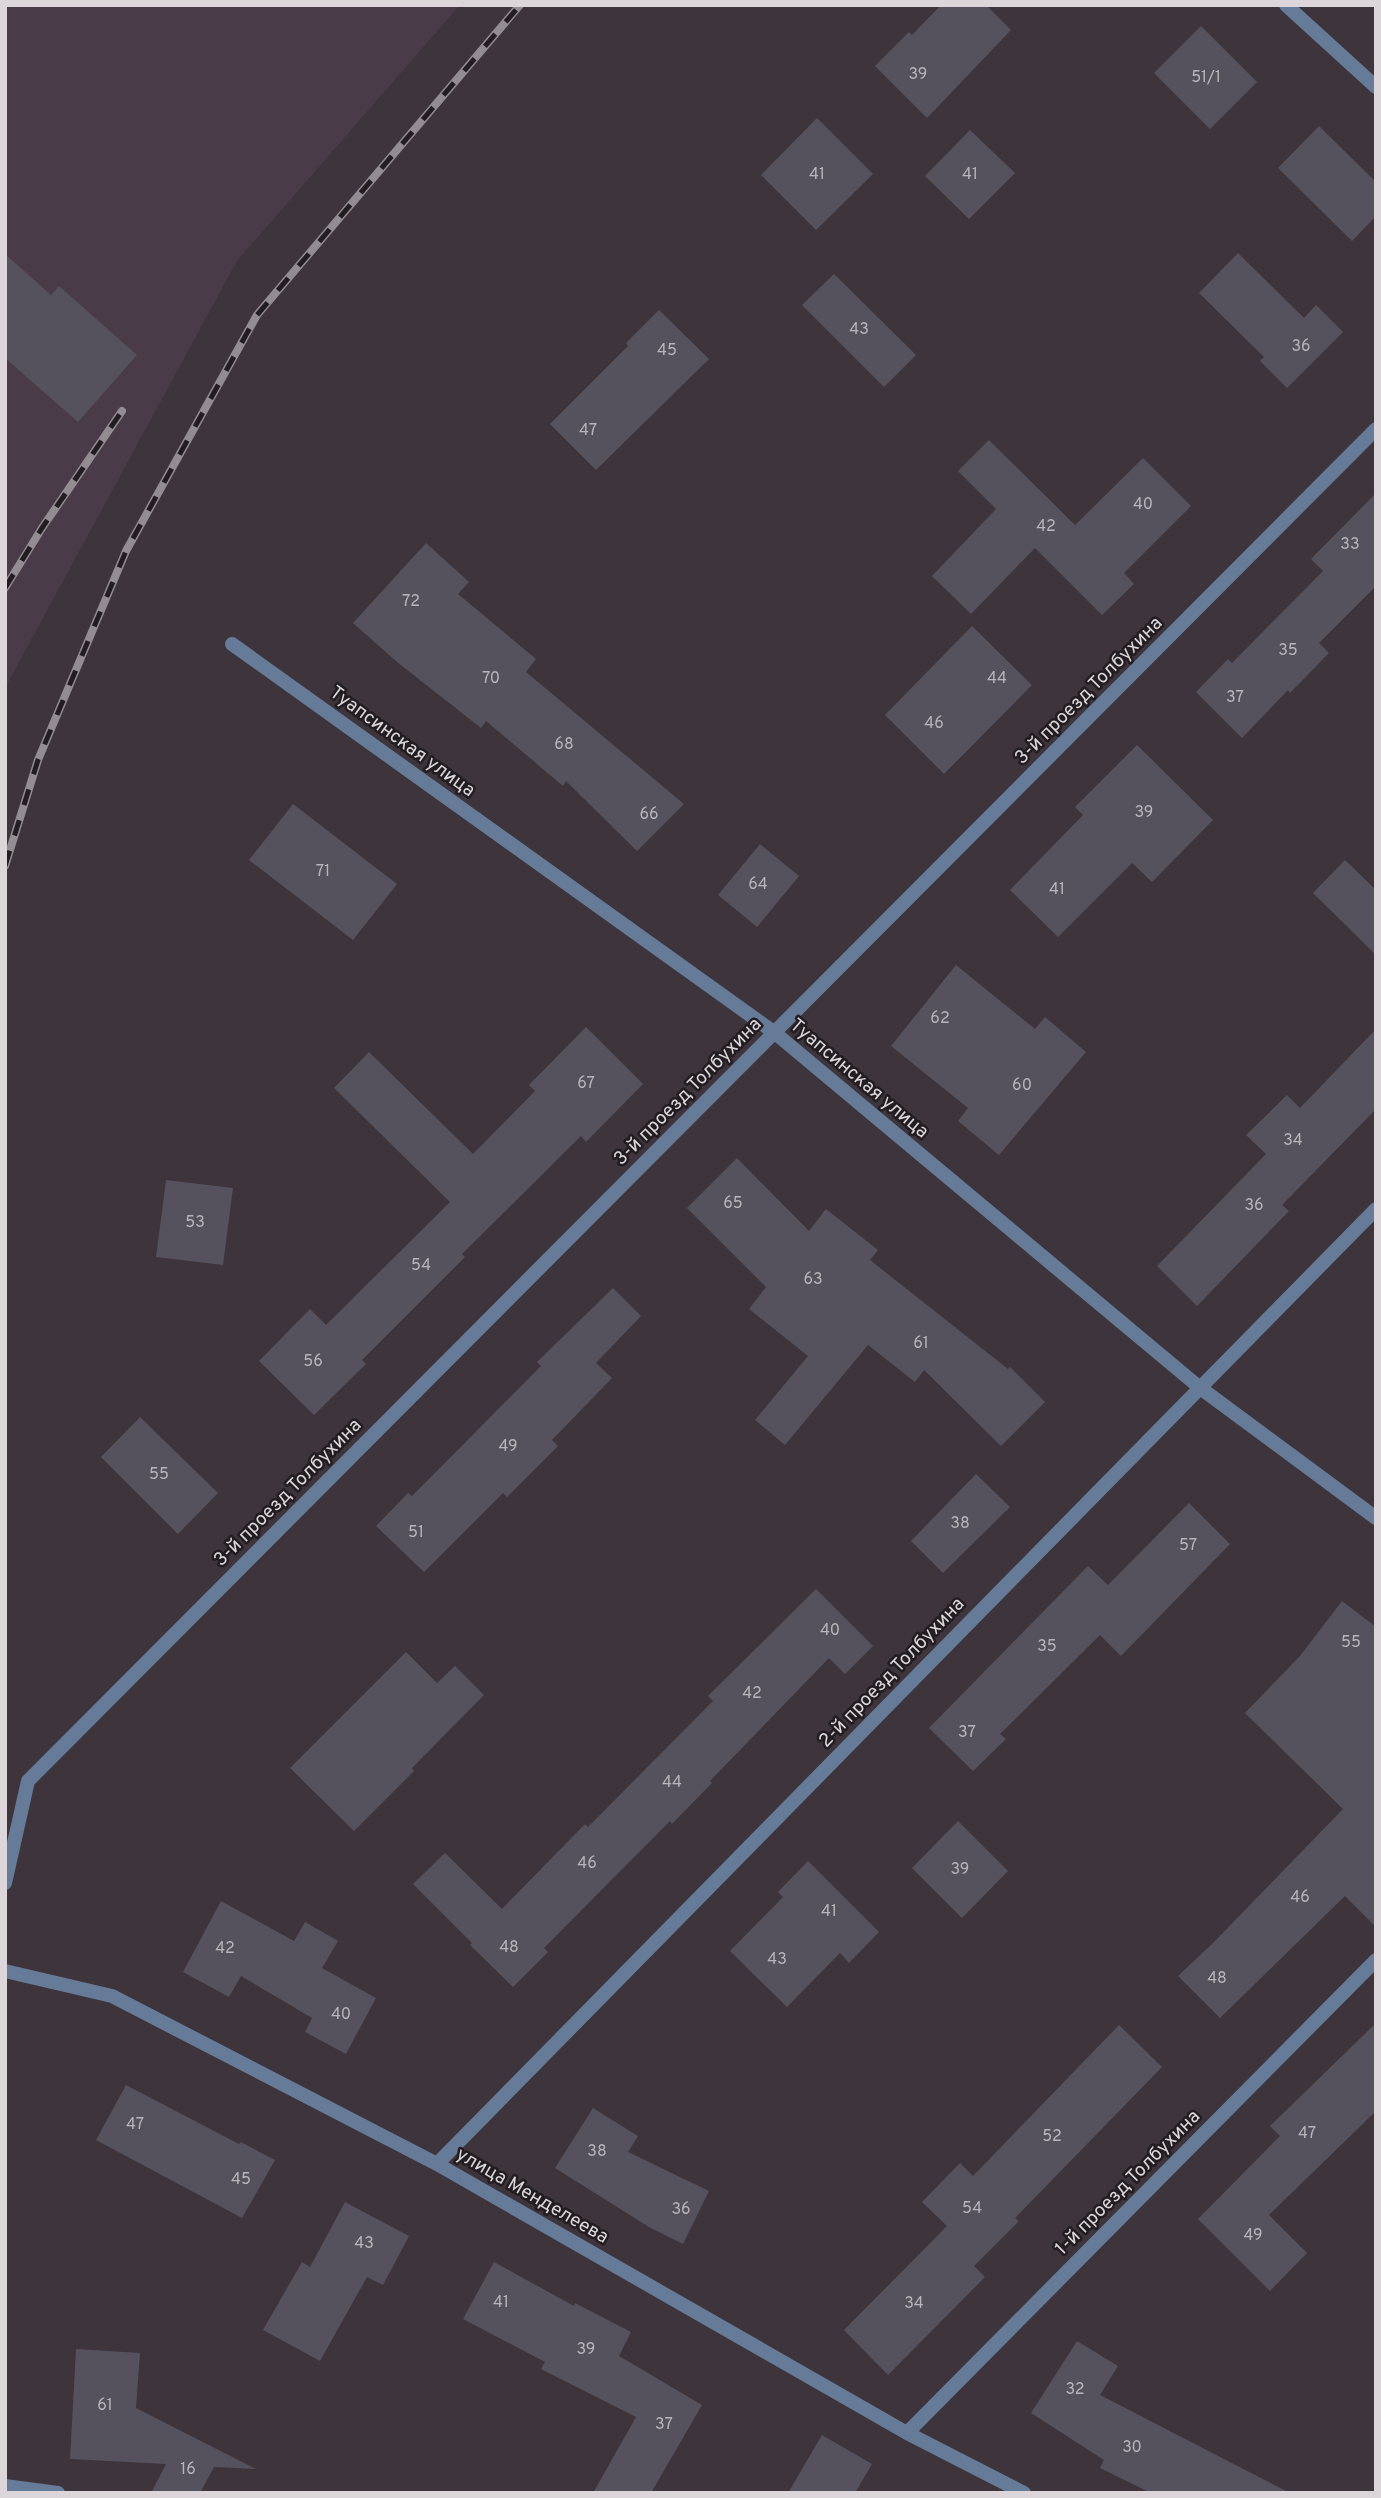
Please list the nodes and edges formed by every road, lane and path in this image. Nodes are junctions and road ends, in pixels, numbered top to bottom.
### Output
1 (1286, 5) edge
2 (1376, 87) edge
3 (1376, 429) edge
4 (232, 644) dead end
5 (775, 1033) junction
6 (1376, 1209) edge
7 (1199, 1387) junction
8 (1376, 1517) edge
9 (5, 1883) edge
10 (1376, 1961) edge
11 (5, 1971) edge
12 (437, 2164) junction
13 (907, 2433) junction
14 (5, 2486) edge
15 (58, 2493) edge
16 (1024, 2493) edge

1 - 2 street
3 - 5 street, 3-й проезд Толбухина
4 - 5 street, Туапсинская улица
5 - 7 street, Туапсинская улица
5 - 9 street, 3-й проезд Толбухина
6 - 7 street, 2-й проезд Толбухина
7 - 8 street, Туапсинская улица
7 - 12 street, 2-й проезд Толбухина
10 - 13 street, 1-й проезд Толбухина
11 - 12 street, улица Менделеева
12 - 13 street, улица Менделеева
13 - 16 street, улица Менделеева
14 - 15 street

